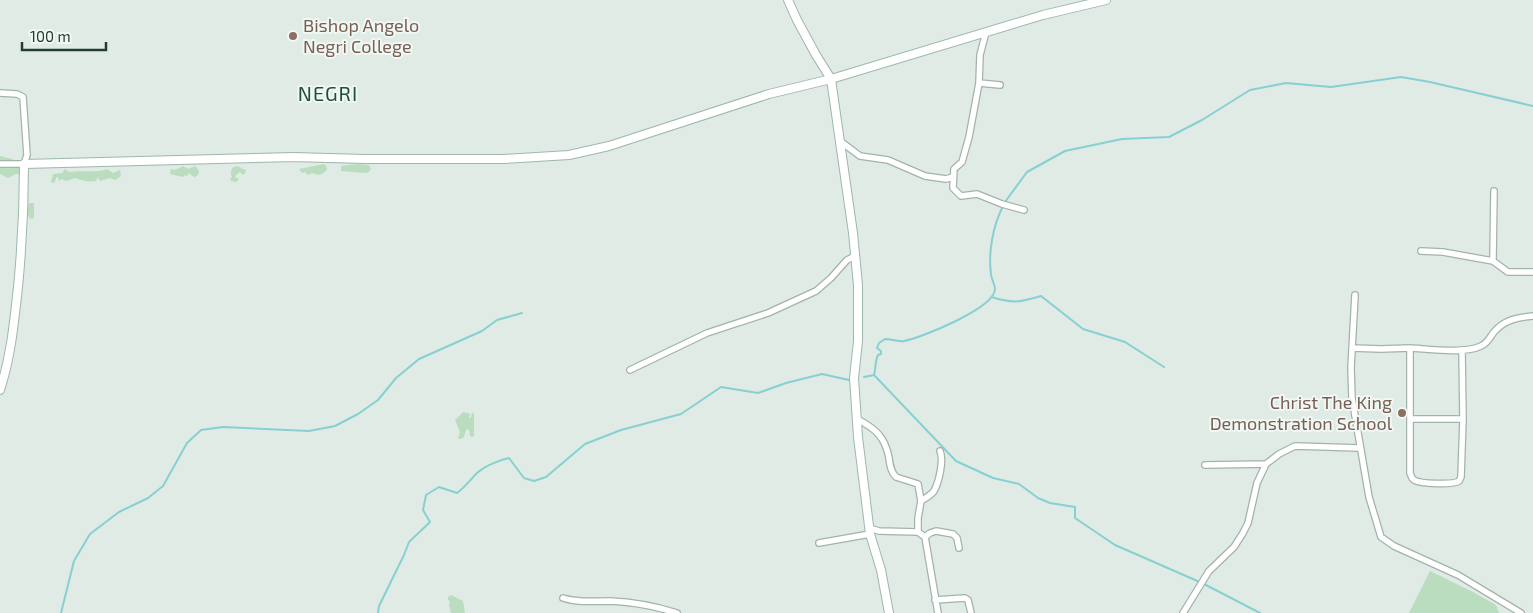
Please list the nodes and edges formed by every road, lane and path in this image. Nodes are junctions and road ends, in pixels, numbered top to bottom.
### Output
1 (788, 0) edge
2 (1106, 0) edge
3 (986, 32) junction
4 (831, 80) junction
5 (978, 83) junction
6 (1000, 85) dead end
7 (0, 93) edge
8 (840, 141) junction
9 (0, 164) edge
10 (24, 164) junction
11 (953, 177) junction
12 (946, 179) junction
13 (954, 188) junction
14 (1494, 191) dead end
15 (1024, 210) dead end
16 (1421, 251) dead end
17 (855, 256) junction
18 (1493, 262) junction
19 (1533, 272) edge
20 (1354, 296) dead end
21 (1533, 316) edge
22 (1352, 348) junction
23 (1410, 348) junction
24 (1462, 350) junction
25 (630, 370) dead end
26 (0, 390) edge
27 (1410, 419) junction
28 (1463, 419) junction
29 (857, 420) junction
30 (1360, 448) junction
31 (940, 451) dead end
32 (1266, 464) junction
33 (1205, 465) dead end
34 (921, 501) junction
35 (870, 531) junction
36 (918, 532) junction
37 (925, 537) junction
38 (819, 543) dead end
39 (959, 548) dead end
40 (563, 598) dead end
41 (935, 600) junction
42 (677, 613) edge
43 (889, 613) edge
44 (938, 613) edge
45 (971, 613) edge
46 (1183, 613) edge
47 (1521, 613) edge

1 - 4 street
2 - 3 street
3 - 4 street
3 - 5 street
4 - 8 street
4 - 10 street
5 - 6 street
5 - 11 street
7 - 10 street
8 - 12 street
8 - 17 street
9 - 10 street
10 - 26 street
11 - 12 street
11 - 13 street
12 - 13 street
13 - 15 street
14 - 18 street
16 - 18 street
17 - 25 street
17 - 29 street
18 - 19 street
20 - 22 street
21 - 24 street
22 - 23 street
22 - 30 street
23 - 24 street
23 - 27 street
24 - 28 street
27 - 28 street
27 - 28 street
29 - 34 street
29 - 35 street
30 - 32 street
30 - 47 street
31 - 34 street
32 - 33 street
32 - 46 street
34 - 36 street
35 - 36 street
35 - 38 street
35 - 43 street
36 - 37 street
37 - 39 street
37 - 41 street
40 - 42 street
41 - 44 street
41 - 45 street

